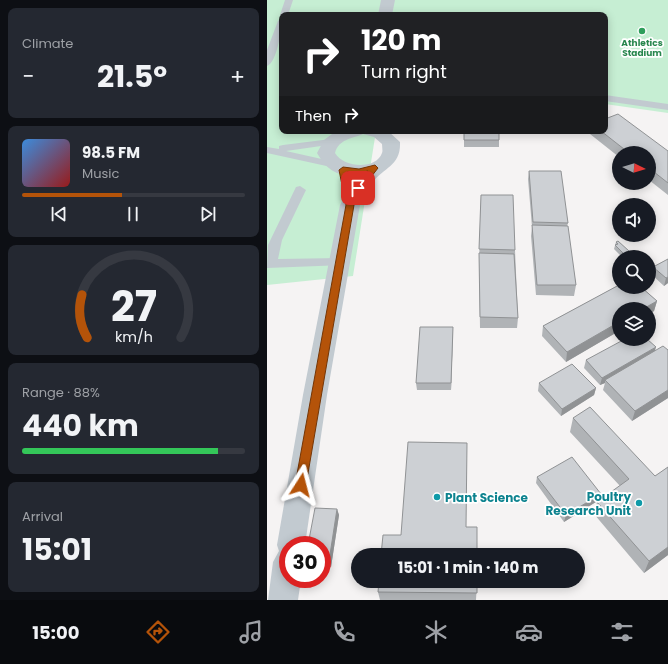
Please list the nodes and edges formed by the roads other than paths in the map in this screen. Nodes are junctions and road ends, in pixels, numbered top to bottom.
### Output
1 (289, 0) edge
2 (388, 0) edge
3 (285, 12) edge
4 (386, 12) edge
5 (279, 29) edge
6 (267, 63) edge
7 (608, 98) edge
8 (668, 107) edge
9 (345, 134) edge
10 (379, 134) edge
11 (267, 149) edge
12 (337, 167) junction
13 (375, 168) junction
14 (300, 190) dead end
15 (350, 205) junction
16 (340, 262) junction
17 (269, 264) edge
18 (292, 536) edge
19 (285, 588) edge
20 (283, 600) edge

1 - 3 lane
2 - 4 street
5 - 6 lane
7 - 8 lane
9 - 11 lane
9 - 12 street
10 - 13 street
11 - 12 lane
12 - 13 street
12 - 15 street
13 - 15 street
14 - 17 lane
15 - 16 street
16 - 17 lane
16 - 18 street
19 - 20 street

